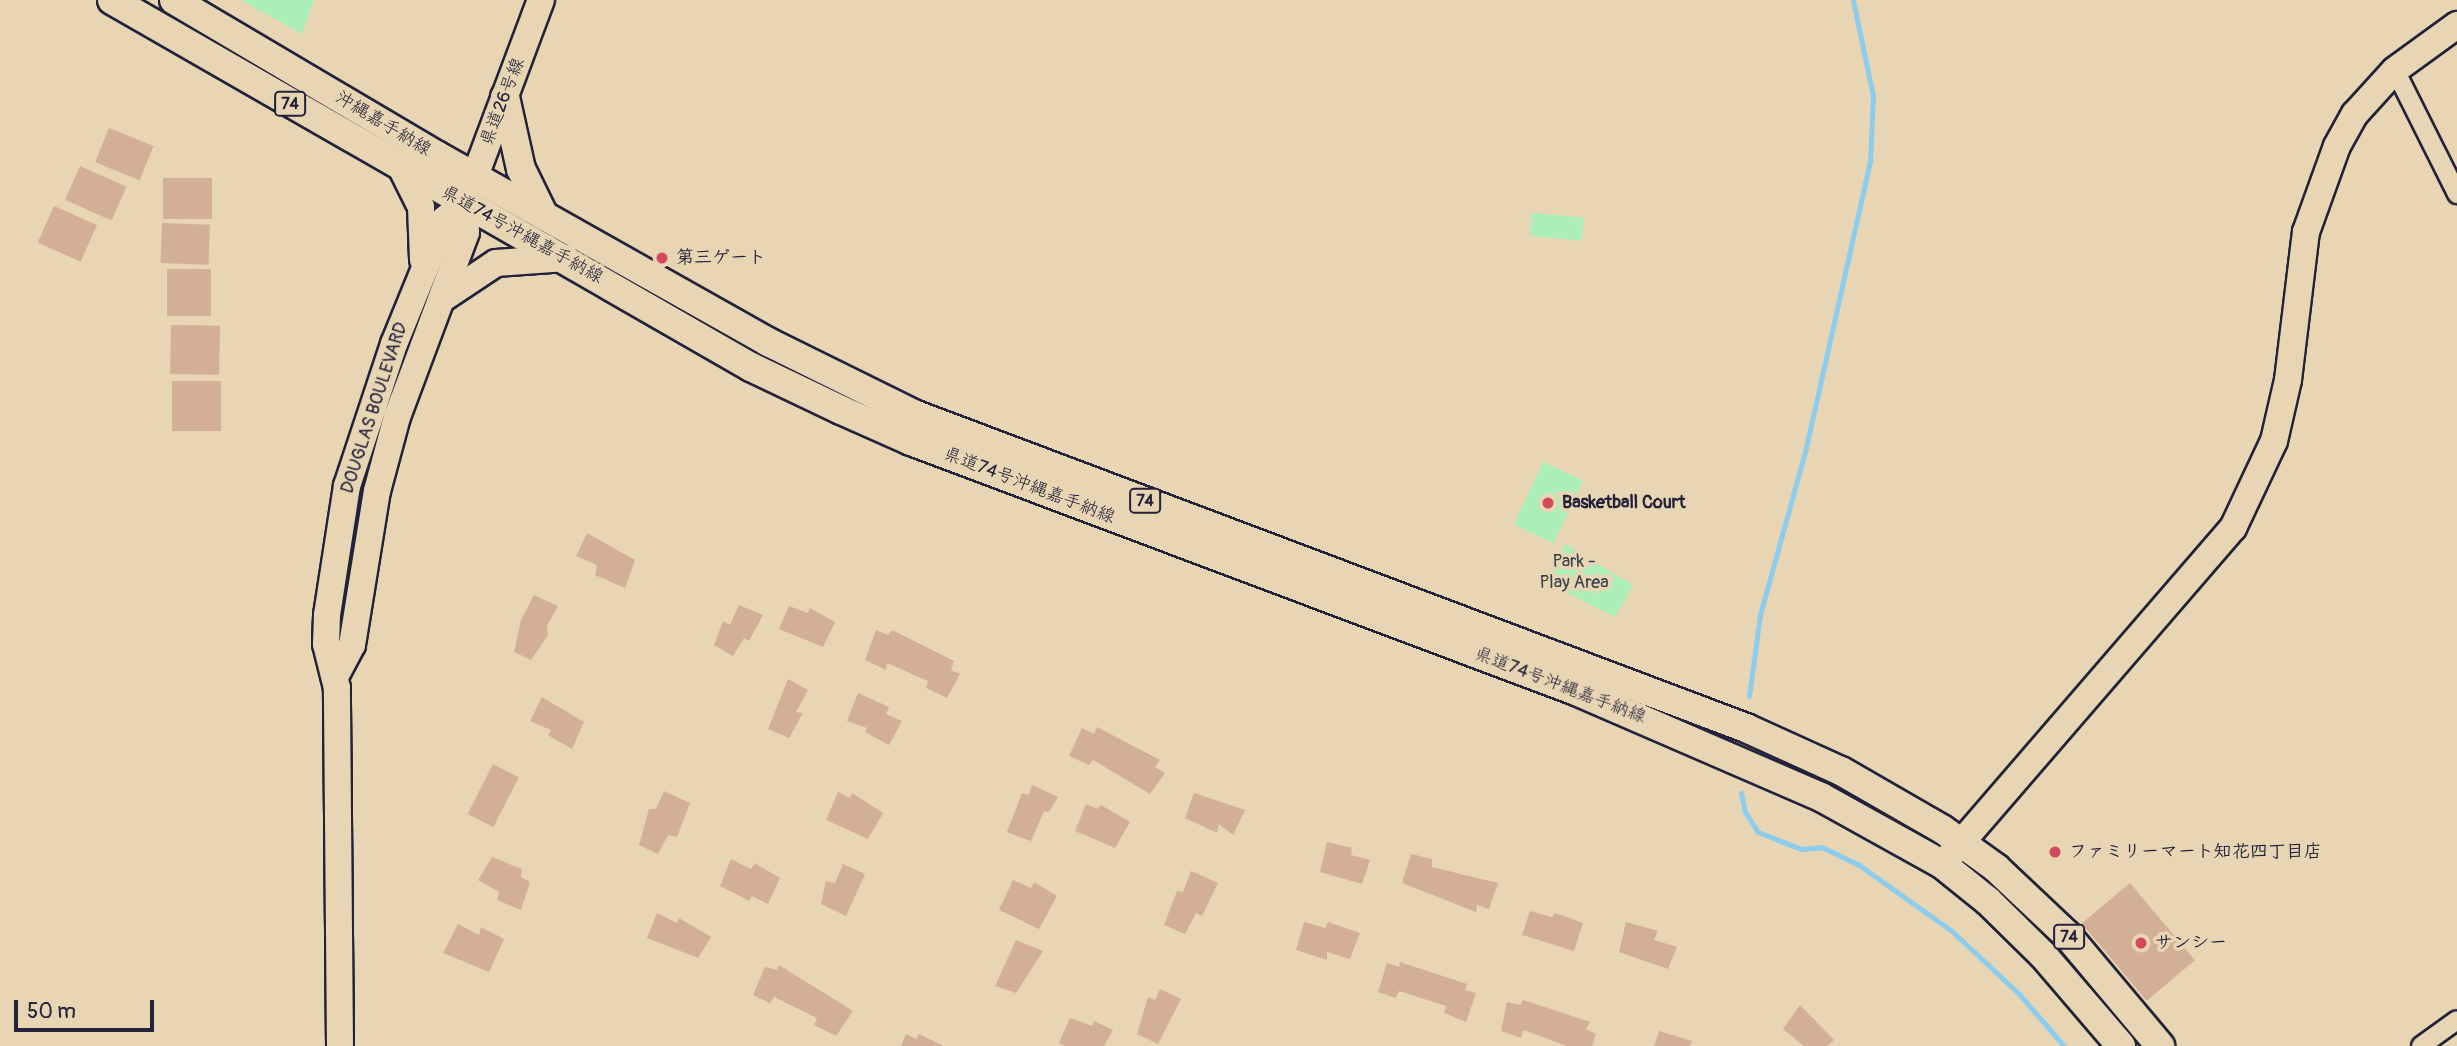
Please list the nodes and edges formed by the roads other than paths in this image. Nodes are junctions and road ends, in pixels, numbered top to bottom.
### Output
1 (174, 0) edge
2 (541, 0) edge
3 (114, 1) edge
4 (2457, 25) edge
5 (2395, 70) junction
6 (505, 97) junction
7 (402, 169) junction
8 (475, 177) junction
9 (2457, 194) edge
10 (465, 203) junction
11 (544, 216) junction
12 (566, 258) junction
13 (425, 269) junction
14 (442, 299) junction
15 (336, 681) junction
16 (1962, 842) junction
17 (1942, 864) junction
18 (2454, 1029) edge
19 (340, 1046) edge
20 (2121, 1046) edge
21 (2160, 1046) edge
22 (2421, 1046) edge

1 - 8 main road, 沖縄嘉手納線 / 74
2 - 6 street, 県道26号線
3 - 7 main road, 県道74号沖縄嘉手納線 / 74
4 - 5 street
5 - 9 street
5 - 16 street
6 - 8 street, 県道26号線
6 - 11 main road
7 - 10 main road, 県道74号沖縄嘉手納線 / 74
7 - 13 street, DOUGLAS BOULEVARD
8 - 10 street, 県道26号線
8 - 11 main road, 県道74号沖縄嘉手納線 / 74
10 - 12 main road, 県道74号沖縄嘉手納線 / 74
10 - 13 street, DOUGLAS BOULEVARD
10 - 14 street, DOUGLAS BOULEVARD
11 - 16 main road, 県道74号沖縄嘉手納線 / 74
12 - 14 street
12 - 17 main road, 県道74号沖縄嘉手納線 / 74
13 - 15 street, DOUGLAS BOULEVARD
14 - 15 street, DOUGLAS BOULEVARD
15 - 19 street, DOUGLAS BOULEVARD
16 - 17 street
16 - 21 main road, 県道74号沖縄嘉手納線 / 74
17 - 20 main road, 県道74号沖縄嘉手納線 / 74
18 - 22 street

